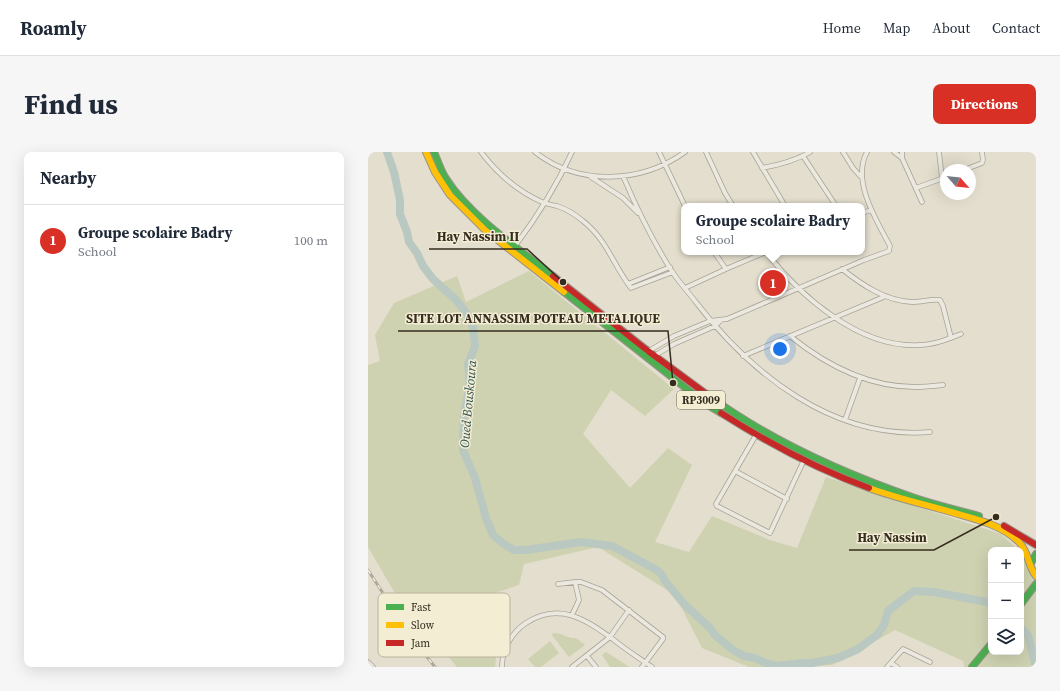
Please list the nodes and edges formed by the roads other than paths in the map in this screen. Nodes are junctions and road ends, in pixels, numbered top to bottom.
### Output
1 (426, 152) edge
2 (434, 152) edge
3 (481, 152) edge
4 (535, 152) edge
5 (572, 152) edge
6 (659, 152) edge
7 (685, 152) edge
8 (706, 152) edge
9 (754, 152) edge
10 (810, 152) edge
11 (843, 152) edge
12 (866, 152) edge
13 (894, 152) edge
14 (902, 152) edge
15 (940, 152) edge
16 (982, 152) edge
17 (803, 156) junction
18 (902, 158) junction
19 (664, 164) junction
20 (942, 164) edge
21 (976, 165) edge
22 (762, 168) junction
23 (565, 169) junction
24 (590, 176) junction
25 (623, 176) junction
26 (861, 177) junction
27 (940, 179) edge
28 (916, 188) junction
29 (922, 202) dead end
30 (684, 203) edge
31 (731, 203) edge
32 (783, 203) edge
33 (834, 203) edge
34 (544, 204) junction
35 (871, 210) junction
36 (865, 212) edge
37 (640, 214) junction
38 (513, 249) junction
39 (716, 255) edge
40 (758, 255) edge
41 (769, 255) edge
42 (670, 266) junction
43 (726, 268) junction
44 (842, 269) junction
45 (673, 272) junction
46 (628, 284) junction
47 (685, 288) junction
48 (798, 288) junction
49 (886, 296) junction
50 (834, 317) junction
51 (710, 321) junction
52 (720, 321) junction
53 (715, 326) junction
54 (961, 334) dead end
55 (790, 336) junction
56 (951, 338) junction
57 (646, 354) junction
58 (743, 356) junction
59 (652, 358) junction
60 (860, 378) junction
61 (943, 385) dead end
62 (845, 420) junction
63 (930, 432) dead end
64 (756, 435) junction
65 (804, 460) junction
66 (735, 471) junction
67 (787, 499) junction
68 (1036, 545) edge
69 (1036, 554) edge
70 (1031, 563) junction
71 (1036, 576) edge
72 (574, 582) junction
73 (558, 584) dead end
74 (1036, 584) edge
75 (1024, 600) edge
76 (629, 610) junction
77 (572, 615) junction
78 (610, 637) junction
79 (510, 638) edge
80 (988, 648) edge
81 (587, 656) junction
82 (503, 657) edge
83 (368, 662) edge
84 (930, 662) dead end
85 (645, 663) junction
86 (891, 663) junction
87 (372, 667) edge
88 (502, 667) edge
89 (572, 667) edge
90 (596, 667) edge
91 (642, 667) edge
92 (652, 667) edge
93 (887, 667) edge
94 (897, 667) edge
95 (972, 667) edge

1 - 38 main road, RP3009
2 - 38 main road, RP3009
3 - 34 street
4 - 23 street
5 - 23 street
6 - 19 street
7 - 19 street
8 - 31 street
9 - 22 street
10 - 17 street
11 - 26 street
12 - 26 street
13 - 18 street
14 - 18 street
15 - 20 street
16 - 21 street
17 - 22 street
17 - 33 street
18 - 28 street
19 - 25 street
19 - 30 street
22 - 32 street
23 - 24 street
23 - 34 street
24 - 25 street
24 - 37 street
25 - 37 street
26 - 35 street
27 - 28 street
28 - 29 street
34 - 38 street
34 - 46 street
35 - 36 street
35 - 44 street
37 - 42 street
38 - 57 main road, RP3009
39 - 43 street
40 - 43 street
41 - 48 street
42 - 45 street
42 - 46 street
43 - 47 street
44 - 48 street
44 - 49 street
45 - 46 street
45 - 47 street
47 - 51 street
48 - 50 street
48 - 52 street
49 - 50 street
49 - 56 street
50 - 55 street
50 - 56 street
51 - 52 street
51 - 53 street
51 - 57 street
52 - 53 street
53 - 58 street
53 - 59 street
54 - 56 street
55 - 58 street
55 - 60 street
57 - 59 main road, RP3009
58 - 62 street
59 - 64 main road, RP3009
59 - 68 main road, RP3009
60 - 61 street
60 - 62 street
62 - 63 street
64 - 65 main road, RP3009
64 - 66 street
65 - 67 street
65 - 70 main road, RP3009
66 - 67 street
66 - 67 street
69 - 70 main road
70 - 71 main road, RP3009
72 - 73 street
72 - 76 street
72 - 77 street
74 - 75 main road
76 - 78 street
76 - 85 street
77 - 78 street
77 - 79 street
78 - 81 street
78 - 85 street
80 - 95 main road
81 - 89 street
81 - 90 street
82 - 88 street
83 - 87 street
84 - 86 street
85 - 91 street
85 - 92 street
86 - 93 street
86 - 94 street

